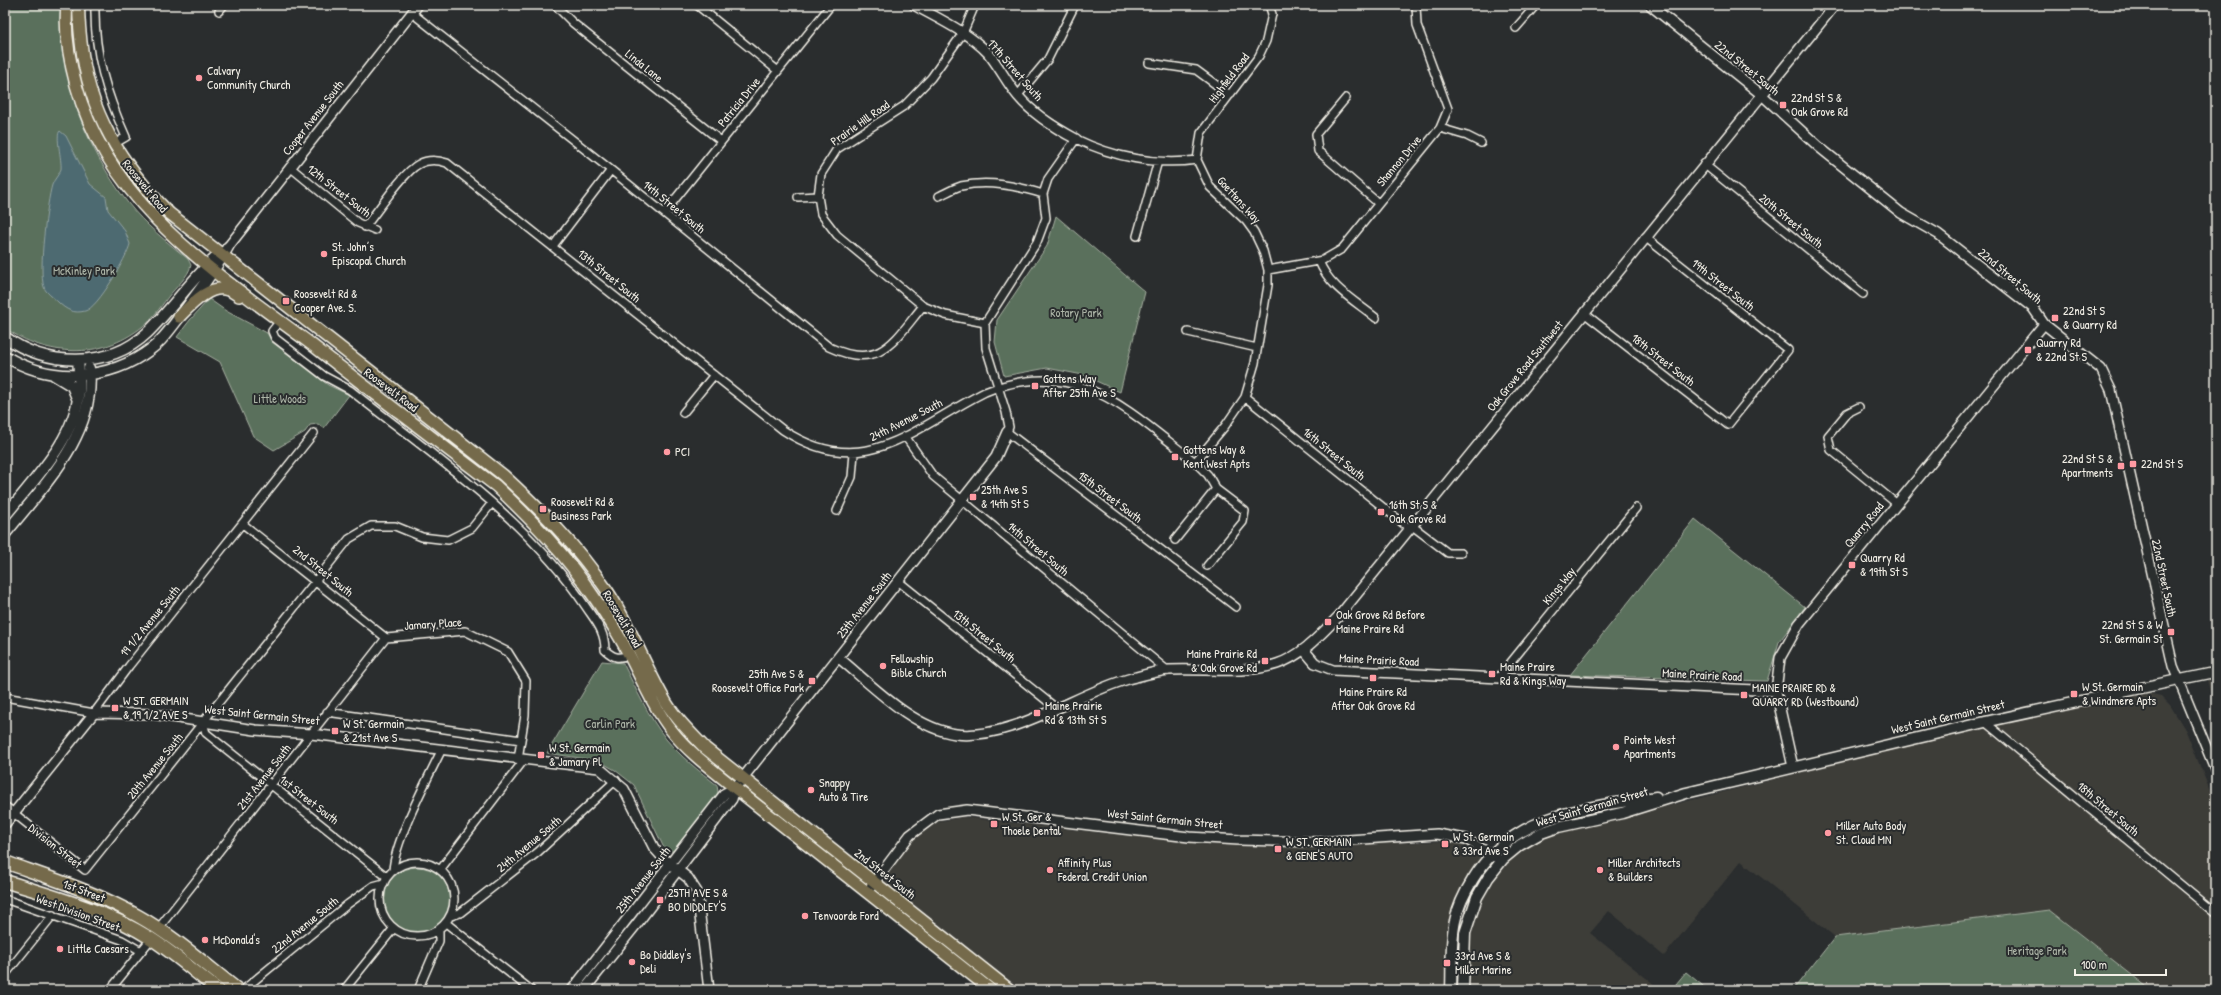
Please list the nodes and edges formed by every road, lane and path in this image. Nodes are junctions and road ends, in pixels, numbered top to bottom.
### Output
1 (66, 5) edge
2 (79, 5) edge
3 (95, 5) edge
4 (224, 5) edge
5 (418, 5) edge
6 (556, 5) edge
7 (697, 5) edge
8 (831, 5) edge
9 (914, 5) edge
10 (975, 5) edge
11 (1075, 5) edge
12 (1269, 5) edge
13 (1416, 5) edge
14 (1536, 5) edge
15 (1650, 5) edge
16 (1835, 5) edge
17 (219, 11) dead end
18 (412, 13) junction
19 (1516, 28) dead end
20 (963, 32) junction
21 (1150, 63) dead end
22 (778, 71) junction
23 (1018, 95) junction
24 (1230, 95) junction
25 (1762, 95) junction
26 (1346, 98) dead end
27 (1440, 128) junction
28 (1076, 139) junction
29 (721, 142) junction
30 (1481, 143) dead end
31 (114, 144) junction
32 (1198, 160) junction
33 (1158, 161) junction
34 (1704, 164) junction
35 (290, 167) junction
36 (611, 170) junction
37 (1043, 194) junction
38 (818, 196) junction
39 (939, 196) dead end
40 (798, 197) dead end
41 (1378, 203) junction
42 (664, 213) junction
43 (366, 227) junction
44 (375, 230) dead end
45 (1137, 236) dead end
46 (1645, 237) junction
47 (553, 246) junction
48 (224, 252) junction
49 (1318, 261) junction
50 (211, 267) junction
51 (1268, 270) junction
52 (1863, 294) dead end
53 (923, 306) junction
54 (269, 313) junction
55 (1584, 313) junction
56 (179, 317) junction
57 (1376, 318) dead end
58 (280, 321) junction
59 (985, 322) junction
60 (2044, 324) junction
61 (1188, 332) dead end
62 (5, 338) edge
63 (1257, 348) junction
64 (5, 356) edge
65 (83, 360) junction
66 (49, 373) junction
67 (90, 374) junction
68 (79, 375) junction
69 (714, 375) junction
70 (999, 386) junction
71 (1245, 397) junction
72 (78, 399) junction
73 (1859, 407) dead end
74 (682, 413) dead end
75 (1728, 425) joint
76 (1007, 432) junction
77 (314, 433) dead end
78 (905, 436) junction
79 (854, 453) junction
80 (1194, 462) junction
81 (1216, 489) junction
82 (961, 500) junction
83 (492, 503) junction
84 (1897, 504) junction
85 (1636, 508) dead end
86 (837, 511) dead end
87 (5, 516) edge
88 (243, 524) junction
89 (1410, 526) junction
90 (5, 534) edge
91 (1175, 540) dead end
92 (1461, 552) dead end
93 (1208, 566) dead end
94 (314, 581) junction
95 (898, 581) junction
96 (1236, 608) dead end
97 (386, 638) junction
98 (1304, 650) junction
99 (629, 655) junction
100 (839, 658) junction
101 (1168, 670) junction
102 (2216, 672) edge
103 (1499, 677) junction
104 (2178, 680) junction
105 (1776, 691) junction
106 (5, 696) edge
107 (1056, 708) junction
108 (327, 712) junction
109 (94, 713) junction
110 (1985, 722) junction
111 (203, 723) junction
112 (312, 734) junction
113 (521, 740) junction
114 (442, 750) junction
115 (521, 760) junction
116 (1794, 767) junction
117 (2216, 770) edge
118 (743, 778) junction
119 (616, 780) junction
120 (272, 785) junction
121 (735, 788) junction
122 (1686, 793) junction
123 (5, 806) edge
124 (14, 813) junction
125 (5, 824) edge
126 (1492, 854) junction
127 (5, 862) edge
128 (1501, 862) junction
129 (670, 864) junction
130 (86, 870) joint
131 (440, 870) junction
132 (393, 871) junction
133 (678, 871) junction
134 (385, 880) junction
135 (5, 881) edge
136 (875, 882) junction
137 (867, 892) junction
138 (5, 899) edge
139 (2216, 914) edge
140 (53, 915) junction
141 (451, 916) junction
142 (446, 923) junction
143 (394, 928) junction
144 (158, 929) junction
145 (439, 930) junction
146 (151, 939) junction
147 (141, 951) junction
148 (5, 975) edge
149 (110, 990) edge
150 (218, 990) edge
151 (238, 990) edge
152 (243, 990) edge
153 (344, 990) edge
154 (418, 990) edge
155 (531, 990) edge
156 (572, 990) edge
157 (584, 990) edge
158 (709, 990) edge
159 (992, 990) edge
160 (1010, 990) edge
161 (1451, 990) edge
162 (1463, 990) edge

1 - 50 main road, Roosevelt Road
2 - 31 main road, Roosevelt Road
3 - 31 street
4 - 17 street
5 - 18 street, Cooper Avenue South
6 - 29 street, Linda Lane
7 - 22 street
8 - 22 street, Patricia Drive
9 - 20 street, 17th Street South
10 - 20 street, Prairie Hill Road
11 - 23 street
12 - 24 street, Highfield Road
13 - 27 street, Shannon Drive
14 - 19 street
15 - 25 street, 22nd Street South
16 - 25 street, Oak Grove Road Southwest
18 - 35 street, Cooper Avenue South
18 - 36 street, 14th Street South
20 - 23 street, 17th Street South
20 - 38 street, Prairie Hill Road
21 - 24 street
22 - 29 street, Patricia Drive
23 - 28 street, 17th Street South
24 - 32 street, Highfield Road
25 - 34 street, Oak Grove Road Southwest
25 - 60 street, 22nd Street South
26 - 41 street
27 - 30 street
27 - 41 street, Shannon Drive
28 - 33 street
28 - 37 street
29 - 42 street, Patricia Drive
31 - 48 main road, Roosevelt Road
32 - 33 street
32 - 51 street, Goettens Way
33 - 45 street
34 - 46 street, Oak Grove Road Southwest
34 - 52 street, 20th Street South
35 - 43 street, 12th Street South
35 - 48 street, Cooper Avenue South
36 - 42 street, 14th Street South
36 - 47 street
37 - 39 street
37 - 59 street
38 - 40 street
38 - 53 street, Prairie Hill Road
41 - 49 street, Shannon Drive
42 - 53 street, 14th Street South
43 - 44 street, 12th Street South
43 - 47 street, 13th Street South
46 - 55 street, Oak Grove Road Southwest
46 - 75 street, 19th Street South
47 - 69 street, 13th Street South
48 - 50 main road, Cooper Avenue South
48 - 118 main road, Roosevelt Road
49 - 51 street, Shannon Drive
49 - 57 street
50 - 54 main road, Roosevelt Road
50 - 56 main road, Cooper Avenue South
50 - 65 main road, Cooper Avenue South
51 - 63 street, Goettens Way
53 - 59 street
54 - 56 main road
54 - 58 main road, Roosevelt Road
55 - 75 street, 18th Street South
55 - 89 street, Oak Grove Road Southwest
56 - 67 main road, Cooper Avenue South
58 - 83 street
58 - 99 main road, Roosevelt Road
59 - 70 street
60 - 84 street, Quarry Road
60 - 104 street, 22nd Street South
61 - 63 street
62 - 65 main road
63 - 71 street, Goettens Way
64 - 66 main road
65 - 67 main road
65 - 68 main road
66 - 68 main road, Cooper Avenue South
66 - 72 main road
67 - 68 main road, Cooper Avenue South
67 - 90 main road
68 - 72 main road
69 - 74 street
69 - 79 street, 13th Street South
70 - 76 street
70 - 78 street, 24th Avenue South
70 - 80 street
71 - 80 street, Goettens Way
71 - 89 street, 16th Street South
72 - 87 main road
73 - 84 street
76 - 82 street, 25th Avenue South
76 - 96 street, 15th Street South
77 - 88 street, 19 1/2 Avenue South
78 - 79 street, 24th Avenue South
78 - 82 street, 14th Street South
79 - 86 street
80 - 81 street
81 - 91 street
81 - 93 street
82 - 95 street, 25th Avenue South
82 - 101 street, 14th Street South
83 - 94 street, 20th Avenue South
83 - 99 street
84 - 105 street, Quarry Road
85 - 103 street, Kings Way
88 - 94 street, 2nd Street South
88 - 109 street, 19 1/2 Avenue South
89 - 92 street, 16th Street South
89 - 98 street, Oak Grove Road Southwest
94 - 97 street, 2nd Street South
94 - 111 street, 20th Avenue South
95 - 100 street, 25th Avenue South
95 - 107 street, 13th Street South
97 - 108 street, 21st Avenue South
97 - 113 street, Jamary Place
98 - 101 street
98 - 103 street, Maine Prairie Road
99 - 121 main road, Roosevelt Road
100 - 107 street
100 - 118 street, 25th Avenue South
101 - 107 street
102 - 104 street, West Saint Germain Street
103 - 105 street, Maine Prairie Road
104 - 110 main road, West Saint Germain Street
104 - 117 street, 22nd Street South
105 - 116 street, Quarry Road
106 - 109 street, West Saint Germain Street
108 - 112 street, 21st Avenue South
108 - 113 street, West Saint Germain Street
109 - 111 street, West Saint Germain Street
109 - 124 street, 19 1/2 Avenue South
110 - 116 main road, West Saint Germain Street
110 - 139 street, 18th Street South
111 - 112 street, West Saint Germain Street
111 - 120 street, 1st Street South
111 - 130 street, 20th Avenue South
112 - 114 street, West Saint Germain Street
112 - 120 street, 21st Avenue South
113 - 115 street, Jamary Place
114 - 115 street, West Saint Germain Street
114 - 132 street
115 - 119 street, West Saint Germain Street
115 - 131 street, Jamary Place
116 - 122 main road, West Saint Germain Street
118 - 121 street, 25th Avenue South
118 - 136 main road, 2nd Street South
119 - 129 street, West Saint Germain Street
119 - 141 street, 24th Avenue South
120 - 134 street, 1st Street South
120 - 144 street, 21st Avenue South
121 - 129 street, 25th Avenue South
121 - 133 street, 25th Avenue South
121 - 137 main road, 2nd Street South
122 - 126 main road, West Saint Germain Street
122 - 128 main road, West Saint Germain Street
123 - 124 street, Division Street
124 - 125 street, 19 1/2 Avenue South
124 - 130 street, Division Street
126 - 128 street, West Saint Germain Street
126 - 136 street, West Saint Germain Street
126 - 161 main road
127 - 144 highway, 1st Street
128 - 162 main road
129 - 133 street, West Saint Germain Street
129 - 156 street, 25th Avenue South
131 - 132 street
131 - 141 street
132 - 134 street
133 - 157 street, 25th Avenue South
133 - 158 street
134 - 143 street
134 - 152 street, 22nd Avenue South
135 - 146 highway, 1st Street
136 - 137 street, West Saint Germain Street
136 - 160 main road, 2nd Street South
137 - 159 main road, 2nd Street South
138 - 140 street, West Division Street
140 - 147 street, West Division Street
140 - 148 street
141 - 142 street
142 - 145 street
142 - 155 street
143 - 145 street
143 - 153 street
144 - 151 highway
145 - 154 street
146 - 147 street
146 - 150 highway
147 - 149 street

